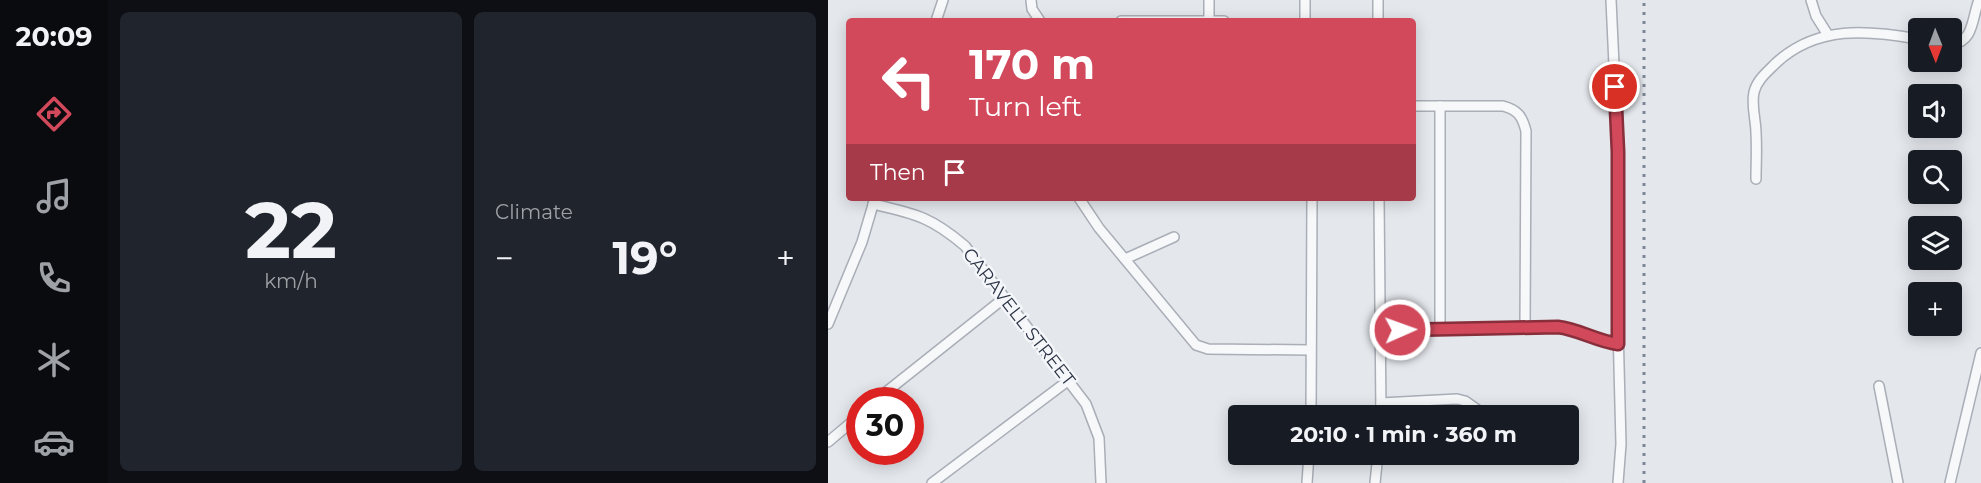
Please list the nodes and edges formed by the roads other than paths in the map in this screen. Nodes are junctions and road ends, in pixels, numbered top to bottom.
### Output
1 (943, 0) edge
2 (1031, 0) edge
3 (1209, 0) edge
4 (1305, 0) edge
5 (1378, 0) edge
6 (1611, 0) edge
7 (1811, 0) edge
8 (1979, 0) edge
9 (937, 18) edge
10 (1038, 18) edge
11 (1209, 18) edge
12 (1305, 18) edge
13 (1378, 18) edge
14 (1828, 35) junction
15 (1908, 38) edge
16 (1962, 42) edge
17 (1416, 106) edge
18 (1440, 106) junction
19 (1756, 179) dead end
20 (874, 201) edge
21 (1081, 201) edge
22 (1312, 201) edge
23 (1379, 201) edge
24 (1174, 237) dead end
25 (1125, 259) junction
26 (1003, 299) junction
27 (828, 324) edge
28 (1440, 328) junction
29 (1525, 328) junction
30 (1381, 330) junction
31 (1618, 344) junction
32 (1311, 350) junction
33 (1981, 353) edge
34 (1069, 380) junction
35 (1879, 386) dead end
36 (892, 387) edge
37 (1381, 403) joint
38 (1311, 405) edge
39 (1471, 405) edge
40 (846, 427) edge
41 (828, 442) edge
42 (1308, 465) edge
43 (1377, 465) edge
44 (932, 483) edge
45 (1101, 483) edge
46 (1306, 483) edge
47 (1375, 483) edge
48 (1618, 483) edge
49 (1898, 483) edge
50 (1950, 483) edge

1 - 9 street
2 - 10 street
3 - 11 street
4 - 12 street
5 - 13 street
6 - 31 street
7 - 14 street
8 - 16 street
14 - 15 street
14 - 19 street
17 - 18 street
18 - 28 street
18 - 29 street
20 - 26 street, CARAVELL STREET
20 - 27 street
21 - 25 street
22 - 32 street
23 - 30 street
24 - 25 street
25 - 32 street
26 - 34 street, CARAVELL STREET
26 - 36 street
28 - 29 street
28 - 30 street
29 - 31 street
30 - 37 street
31 - 48 street
32 - 38 street
33 - 50 street
34 - 44 street
34 - 45 street, CARAVELL STREET
35 - 49 street
37 - 39 street
40 - 41 street
42 - 46 street
43 - 47 street

